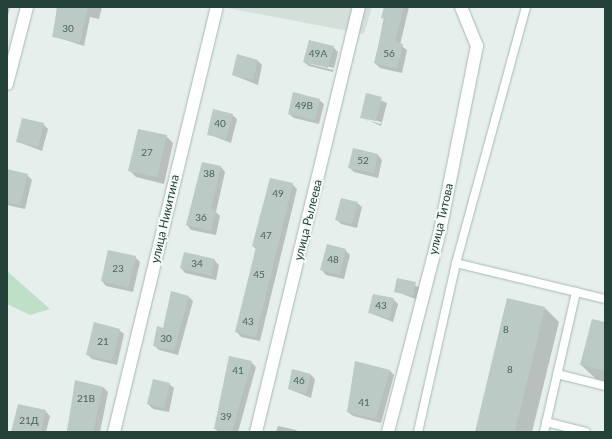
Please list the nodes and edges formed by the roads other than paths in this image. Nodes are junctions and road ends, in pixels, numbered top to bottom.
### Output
1 (27, 7) edge
2 (217, 7) edge
3 (359, 7) edge
4 (461, 7) edge
5 (526, 7) edge
6 (11, 54) edge
7 (7, 84) edge
8 (456, 263) junction
9 (576, 292) junction
10 (605, 299) edge
11 (557, 374) junction
12 (605, 386) edge
13 (546, 422) junction
14 (114, 432) edge
15 (256, 432) edge
16 (388, 432) edge
17 (418, 432) edge
18 (544, 432) edge
19 (586, 432) edge

1 - 6 street
2 - 14 street, улица Никитина
3 - 15 street, улица Рылеева
4 - 16 street, улица Титова
5 - 8 lane
6 - 7 street
8 - 9 lane
8 - 17 lane
9 - 10 lane
9 - 11 lane
11 - 12 lane
11 - 13 lane
13 - 18 lane
13 - 19 lane

